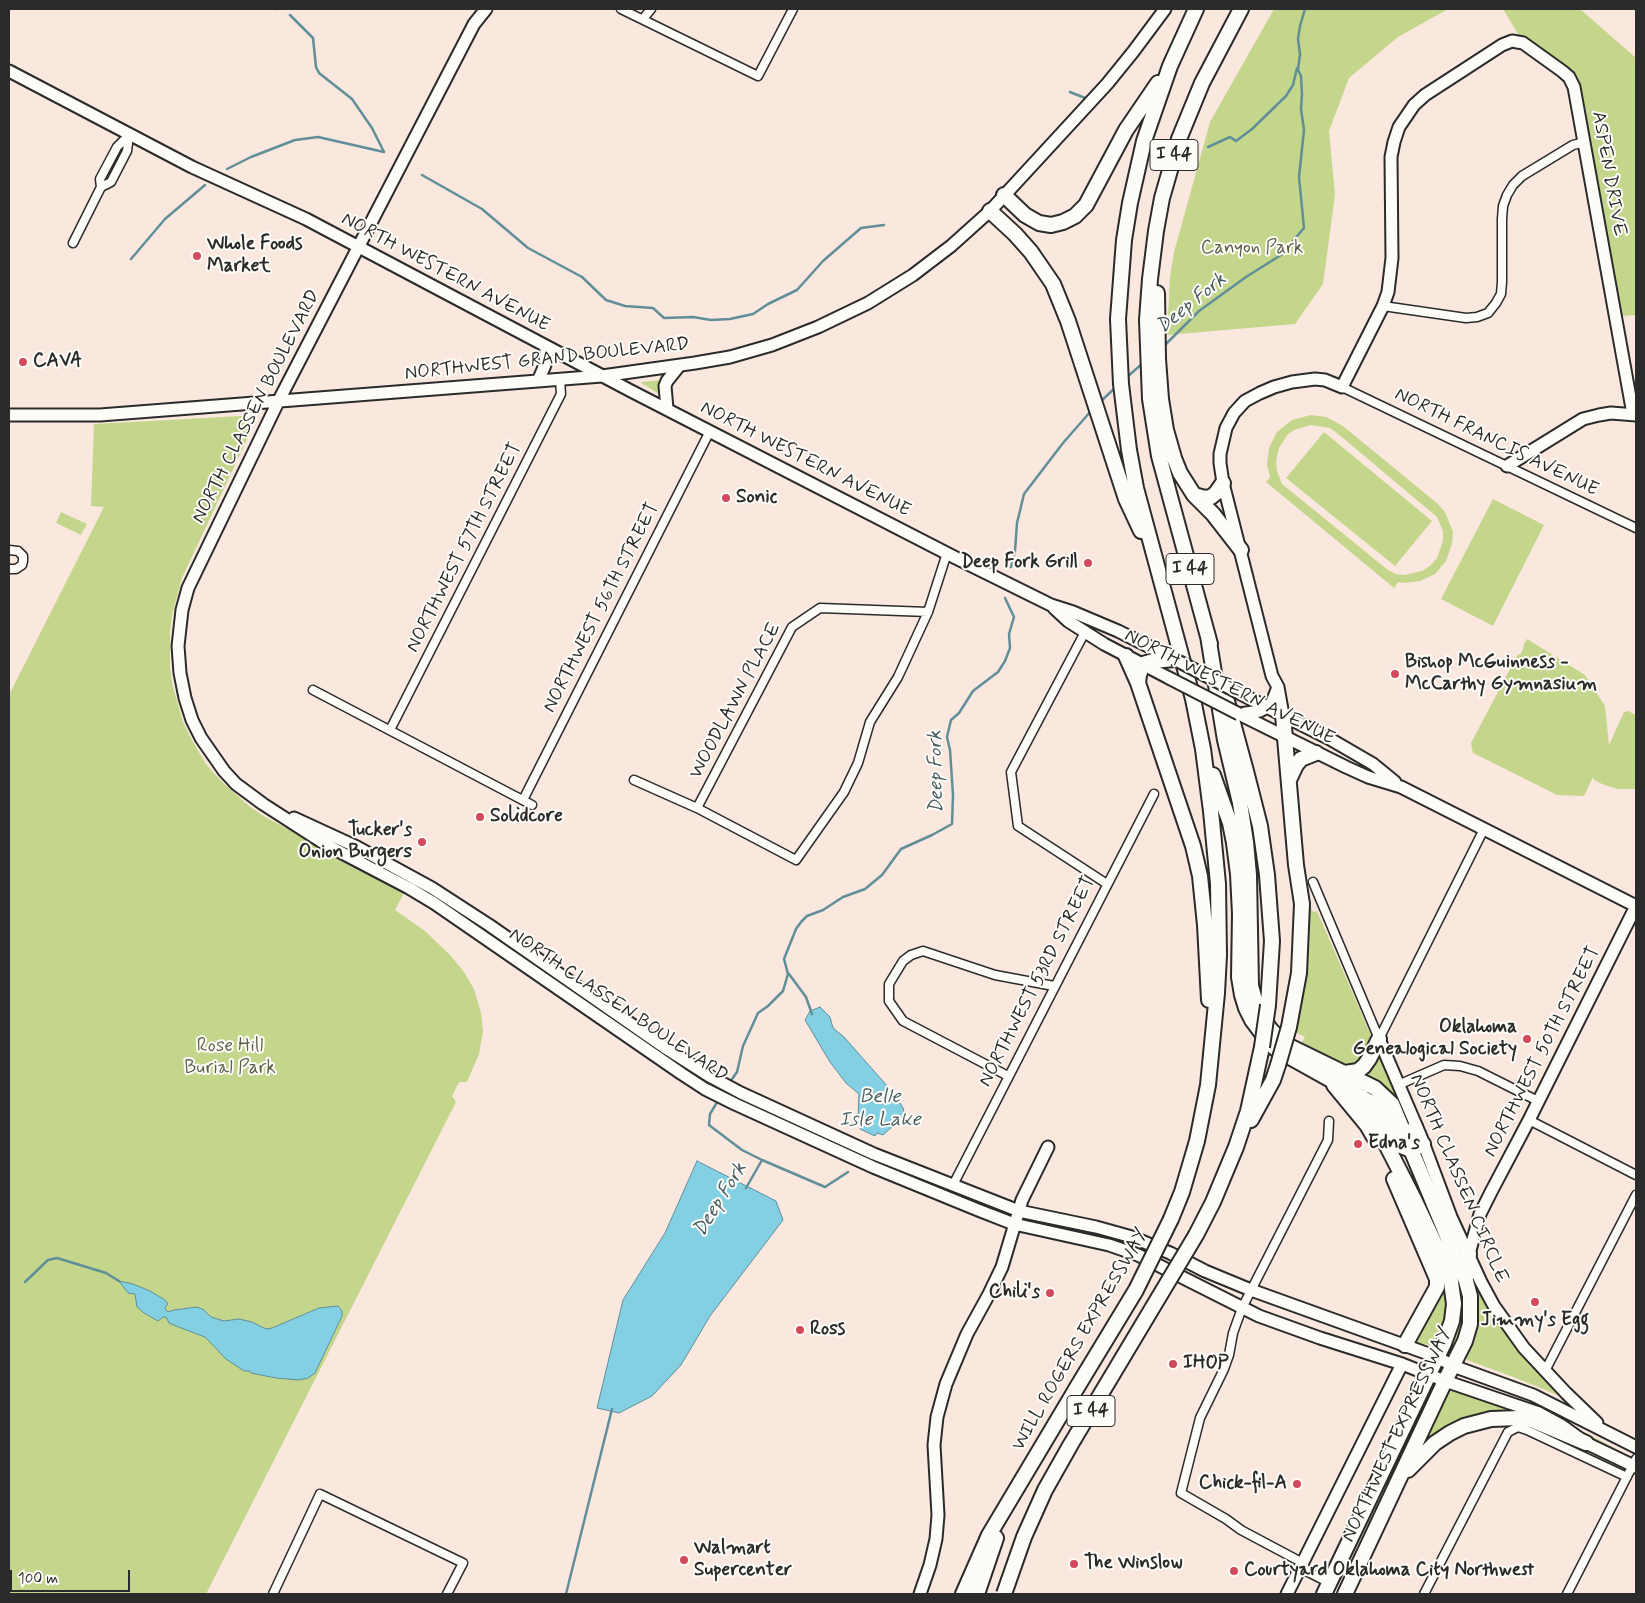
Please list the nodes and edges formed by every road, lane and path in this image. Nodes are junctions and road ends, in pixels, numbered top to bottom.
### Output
1 (475, 9) edge
2 (486, 9) edge
3 (621, 9) edge
4 (650, 9) edge
5 (793, 9) edge
6 (1165, 9) edge
7 (1196, 9) edge
8 (1241, 9) edge
9 (643, 19) junction
10 (474, 24) junction
11 (1170, 66) junction
12 (9, 72) edge
13 (128, 135) junction
14 (1585, 142) junction
15 (101, 187) junction
16 (1004, 195) junction
17 (990, 211) junction
18 (73, 243) dead end
19 (358, 247) junction
20 (1383, 306) junction
21 (546, 347) junction
22 (679, 366) junction
23 (602, 376) junction
24 (560, 379) junction
25 (538, 381) junction
26 (1342, 386) junction
27 (1156, 399) junction
28 (278, 402) junction
29 (666, 409) junction
30 (9, 415) edge
31 (1634, 415) edge
32 (710, 431) junction
33 (1507, 466) junction
34 (1223, 483) junction
35 (1194, 495) junction
36 (1636, 528) edge
37 (9, 550) edge
38 (1241, 550) junction
39 (947, 554) junction
40 (1158, 567) junction
41 (9, 569) edge
42 (1051, 605) junction
43 (928, 612) junction
44 (1085, 632) junction
45 (1208, 636) junction
46 (1126, 656) junction
47 (1167, 658) junction
48 (1143, 664) junction
49 (1272, 676) junction
50 (1138, 683) junction
51 (1278, 686) junction
52 (313, 690) dead end
53 (1251, 699) junction
54 (1267, 708) junction
55 (1243, 715) junction
56 (1283, 716) junction
57 (390, 730) junction
58 (1285, 737) junction
59 (1203, 749) junction
60 (1316, 753) junction
61 (634, 780) dead end
62 (1288, 781) junction
63 (1401, 787) junction
64 (1154, 794) dead end
65 (523, 800) junction
66 (263, 804) junction
67 (532, 804) dead end
68 (697, 808) junction
69 (1484, 829) junction
70 (1313, 882) dead end
71 (1107, 884) junction
72 (1636, 906) edge
73 (489, 925) junction
74 (482, 935) junction
75 (1054, 986) junction
76 (600, 1002) junction
77 (593, 1012) junction
78 (1379, 1039) junction
79 (664, 1047) junction
80 (658, 1057) junction
81 (1212, 1057) junction
82 (1344, 1073) junction
83 (1322, 1074) junction
84 (1008, 1076) junction
85 (1398, 1085) junction
86 (1362, 1097) junction
87 (1538, 1102) junction
88 (1529, 1120) junction
89 (1329, 1121) dead end
90 (1416, 1127) joint
91 (1048, 1147) dead end
92 (1236, 1147) junction
93 (1417, 1147) junction
94 (913, 1169) junction
95 (1636, 1176) edge
96 (908, 1182) junction
97 (953, 1185) junction
98 (1636, 1195) edge
99 (1414, 1199) junction
100 (1019, 1210) junction
101 (1480, 1214) junction
102 (1452, 1217) junction
103 (1014, 1224) junction
104 (1469, 1254) junction
105 (1466, 1281) junction
106 (1251, 1290) junction
107 (1242, 1308) junction
108 (1405, 1345) junction
109 (1437, 1357) junction
110 (1402, 1364) junction
111 (1453, 1366) junction
112 (1544, 1370) junction
113 (1429, 1374) junction
114 (1445, 1381) junction
115 (1606, 1431) junction
116 (1586, 1443) junction
117 (1636, 1447) edge
118 (1635, 1464) edge
119 (1627, 1477) junction
120 (1400, 1478) junction
121 (1009, 1502) junction
122 (1303, 1563) junction
123 (1327, 1588) edge
124 (273, 1594) edge
125 (447, 1594) edge
126 (920, 1594) edge
127 (963, 1594) edge
128 (977, 1594) edge
129 (1004, 1594) edge
130 (1287, 1594) edge
131 (1345, 1594) edge
132 (1424, 1594) edge
133 (1568, 1594) edge

1 - 10 main road, NORTH CLASSEN BOULEVARD
2 - 10 main road, NORTH CLASSEN BOULEVARD
3 - 9 street
4 - 9 street
5 - 9 street
6 - 16 main road, NORTHWEST GRAND BOULEVARD
7 - 11 highway, WILL ROGERS EXPRESSWAY / I 44
8 - 27 highway, I 44
10 - 19 main road, NORTH CLASSEN BOULEVARD
11 - 16 highway
11 - 40 highway, WILL ROGERS EXPRESSWAY / I 44
12 - 13 main road, NORTH WESTERN AVENUE
13 - 15 street
13 - 15 street
13 - 19 main road, NORTH WESTERN AVENUE
14 - 20 street
14 - 20 main road, ASPEN DRIVE
14 - 31 main road, ASPEN DRIVE
15 - 18 street
16 - 17 main road, NORTHWEST GRAND BOULEVARD
17 - 22 main road, NORTHWEST GRAND BOULEVARD
17 - 40 highway
19 - 21 main road, NORTH WESTERN AVENUE
19 - 28 main road, NORTH CLASSEN BOULEVARD
20 - 26 main road
21 - 23 main road, NORTH WESTERN AVENUE
21 - 25 main road
22 - 23 main road, NORTHWEST GRAND BOULEVARD
22 - 29 main road
23 - 24 main road, NORTHWEST GRAND BOULEVARD
23 - 29 main road, NORTH WESTERN AVENUE
24 - 25 main road, NORTHWEST GRAND BOULEVARD
24 - 57 street, NORTHWEST 57TH STREET
25 - 28 main road, NORTHWEST GRAND BOULEVARD
26 - 33 street, NORTH FRANCIS AVENUE
26 - 34 main road
27 - 35 highway
27 - 45 highway, I 44
28 - 30 main road, NORTHWEST GRAND BOULEVARD
28 - 66 main road, NORTH CLASSEN BOULEVARD
29 - 32 main road, NORTH WESTERN AVENUE
31 - 33 main road
32 - 39 main road, NORTH WESTERN AVENUE
32 - 65 street, NORTHWEST 56TH STREET
33 - 36 street, NORTH FRANCIS AVENUE
34 - 35 highway
34 - 38 main road
35 - 38 highway
37 - 41 street
38 - 49 main road
39 - 42 main road, NORTH WESTERN AVENUE
39 - 43 street
40 - 59 highway, WILL ROGERS EXPRESSWAY / I 44
42 - 44 main road, NORTH WESTERN AVENUE
42 - 47 main road, NORTH WESTERN AVENUE
43 - 68 street, WOODLAWN PLACE
43 - 68 street
44 - 46 main road, NORTH WESTERN AVENUE
44 - 71 street
45 - 82 highway, NORTHWEST EXPRESSWAY
45 - 92 highway, I 44, bridge
46 - 48 main road, NORTH WESTERN AVENUE
46 - 50 highway
47 - 48 highway
47 - 53 main road, NORTH WESTERN AVENUE, bridge
48 - 50 highway
48 - 55 main road, NORTH WESTERN AVENUE, bridge
49 - 51 main road
49 - 53 main road
50 - 81 highway
51 - 54 main road
51 - 56 main road
52 - 57 street
53 - 54 main road, NORTH WESTERN AVENUE
54 - 55 main road
54 - 56 main road, NORTH WESTERN AVENUE
55 - 58 main road, NORTH WESTERN AVENUE
56 - 58 highway
56 - 63 main road, NORTH WESTERN AVENUE
57 - 65 street
58 - 60 main road, NORTH WESTERN AVENUE
58 - 62 highway
59 - 81 highway, WILL ROGERS EXPRESSWAY / I 44
59 - 83 highway
60 - 62 highway
60 - 63 main road, NORTH WESTERN AVENUE
61 - 68 street
62 - 92 highway, bridge
63 - 69 main road, NORTH WESTERN AVENUE
64 - 71 street, NORTHWEST 53RD STREET
65 - 67 street
66 - 73 main road, NORTH CLASSEN BOULEVARD
66 - 74 main road, NORTH CLASSEN BOULEVARD
69 - 72 main road, NORTH WESTERN AVENUE
69 - 78 street
70 - 78 street, NORTH CLASSEN CIRCLE
71 - 75 street, NORTHWEST 53RD STREET
72 - 87 main road, NORTHWEST 50TH STREET
73 - 74 main road
73 - 76 main road, NORTH CLASSEN BOULEVARD
74 - 77 main road, NORTH CLASSEN BOULEVARD
75 - 84 street, NORTHWEST 53RD STREET
75 - 84 street
76 - 77 main road
76 - 79 main road, NORTH CLASSEN BOULEVARD
77 - 80 main road, NORTH CLASSEN BOULEVARD
78 - 82 highway
78 - 85 main road, NORTH CLASSEN CIRCLE
79 - 80 main road
79 - 94 main road, NORTH CLASSEN BOULEVARD
80 - 96 main road, NORTH CLASSEN BOULEVARD
81 - 121 highway, WILL ROGERS EXPRESSWAY / I 44, bridge
82 - 93 highway, NORTHWEST EXPRESSWAY
83 - 86 highway
83 - 108 highway
84 - 97 street, NORTHWEST 53RD STREET
85 - 87 street
85 - 90 main road, NORTH CLASSEN CIRCLE
86 - 93 highway
86 - 99 highway
87 - 88 main road, NORTHWEST 50TH STREET
88 - 95 street
88 - 101 main road, NORTHWEST 50TH STREET
89 - 106 street
90 - 93 highway
91 - 100 main road
92 - 129 highway, I 44, bridge
93 - 99 highway
93 - 102 main road, NORTH CLASSEN CIRCLE
93 - 105 highway, NORTHWEST EXPRESSWAY
94 - 96 main road
94 - 97 main road, NORTH CLASSEN BOULEVARD
96 - 103 main road, NORTH CLASSEN BOULEVARD
97 - 100 main road, NORTH CLASSEN BOULEVARD
98 - 112 street
99 - 109 highway, NORTHWEST EXPRESSWAY
100 - 103 main road
100 - 106 main road, NORTH CLASSEN BOULEVARD
101 - 102 main road, NORTHWEST 50TH STREET
101 - 104 main road, NORTHWEST 50TH STREET
102 - 104 main road, NORTH CLASSEN CIRCLE
103 - 107 main road, NORTH CLASSEN BOULEVARD
103 - 126 main road
104 - 105 highway
104 - 112 main road, NORTH CLASSEN CIRCLE
105 - 111 highway, NORTHWEST EXPRESSWAY
106 - 107 street
106 - 108 main road, NORTH CLASSEN BOULEVARD
107 - 110 main road, NORTH CLASSEN BOULEVARD
107 - 122 street
108 - 109 main road, NORTH CLASSEN BOULEVARD
109 - 111 main road, NORTH CLASSEN BOULEVARD
109 - 113 highway, NORTHWEST EXPRESSWAY
110 - 113 main road, NORTH CLASSEN BOULEVARD
110 - 122 main road
111 - 114 highway, NORTHWEST EXPRESSWAY
111 - 115 main road, NORTH CLASSEN BOULEVARD
112 - 115 main road, NORTH CLASSEN CIRCLE
113 - 114 main road, NORTH CLASSEN BOULEVARD
113 - 123 highway, NORTHWEST EXPRESSWAY
114 - 116 main road, NORTH CLASSEN BOULEVARD
114 - 120 highway, NORTHWEST EXPRESSWAY
115 - 117 main road, NORTH CLASSEN BOULEVARD
116 - 118 main road, NORTH CLASSEN BOULEVARD
116 - 120 highway
118 - 119 street
119 - 132 street
119 - 133 street
120 - 131 highway, NORTHWEST EXPRESSWAY
121 - 127 highway, WILL ROGERS EXPRESSWAY / I 44
121 - 128 highway
122 - 123 street
122 - 130 main road
124 - 125 street

